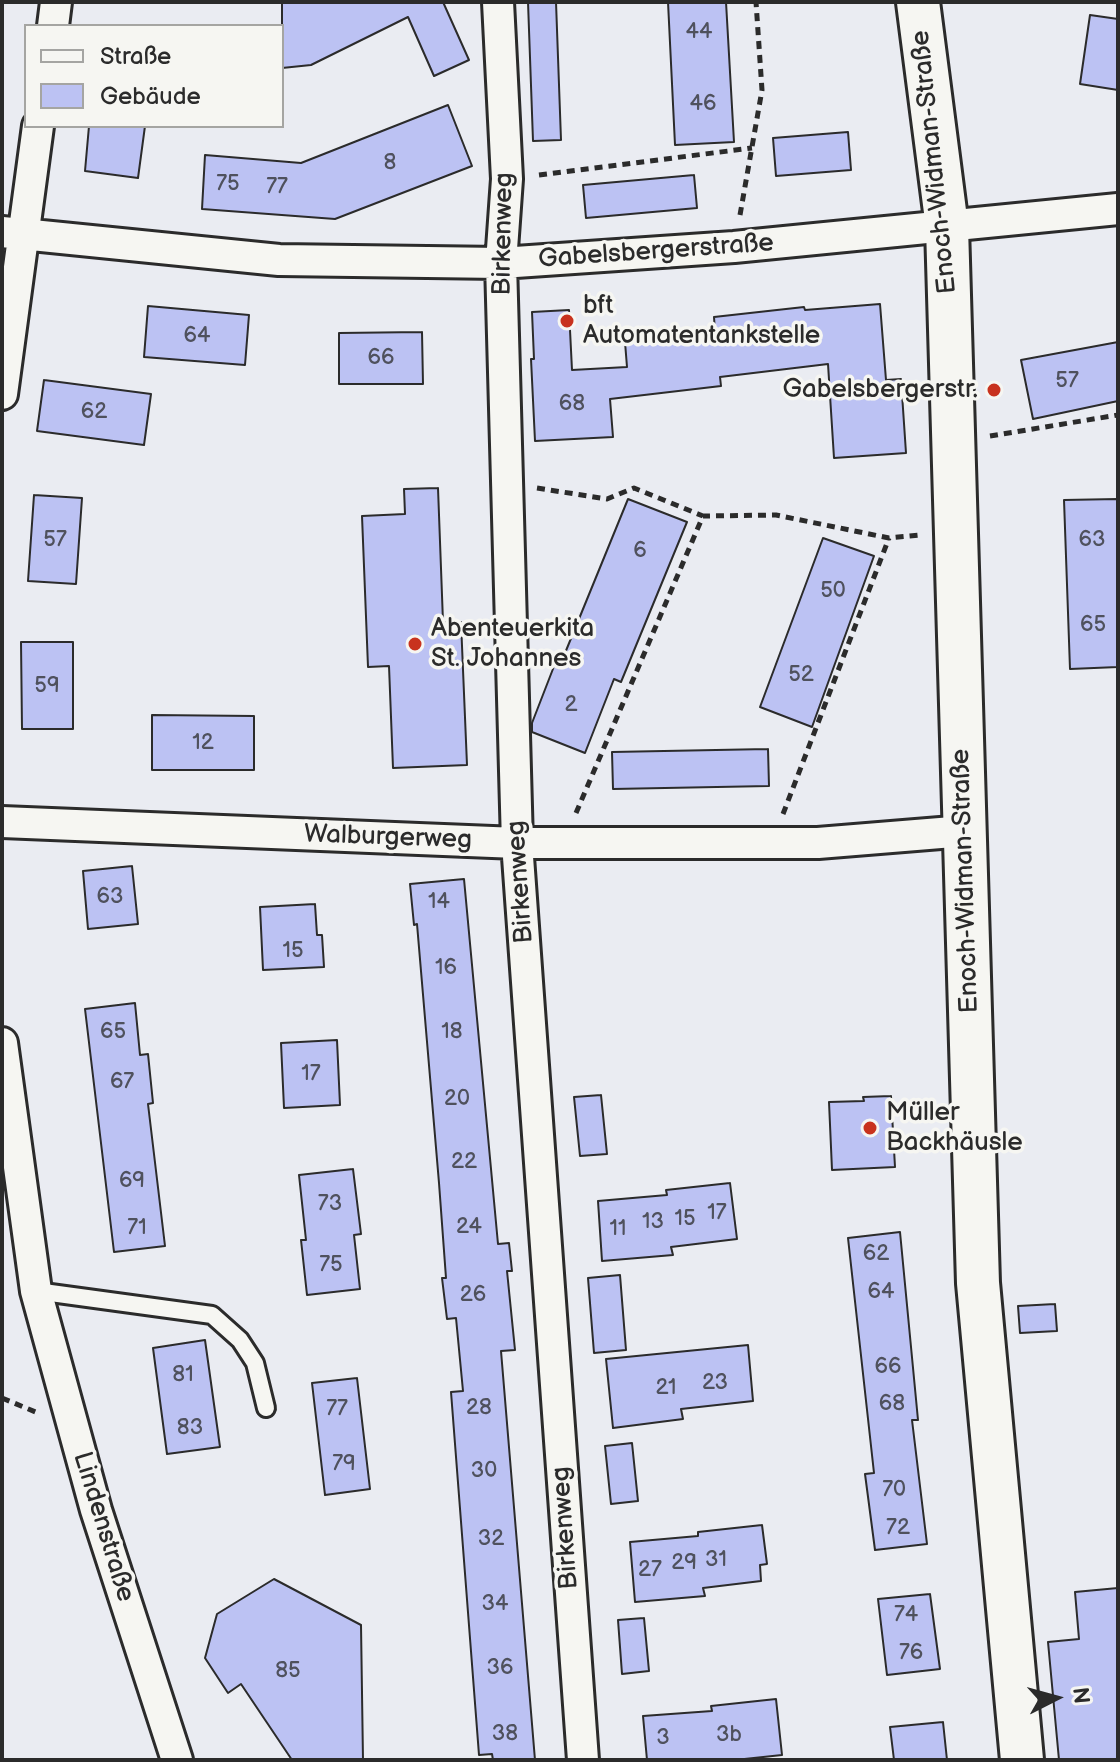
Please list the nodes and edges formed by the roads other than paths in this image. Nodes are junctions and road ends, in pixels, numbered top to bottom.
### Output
1 (56, 2) edge
2 (498, 2) edge
3 (918, 2) edge
4 (53, 24) edge
5 (38, 128) edge
6 (1118, 209) edge
7 (947, 227) junction
8 (12, 234) edge
9 (501, 263) junction
10 (2, 394) edge
11 (2, 822) edge
12 (965, 831) junction
13 (517, 843) junction
14 (2, 1043) edge
15 (36, 1291) junction
16 (266, 1408) dead end
17 (177, 1760) edge
18 (583, 1760) edge
19 (1022, 1760) edge

1 - 4 street
2 - 9 street, Birkenweg
3 - 7 street, Enoch-Widman-Straße
5 - 8 street
6 - 7 street, Gabelsbergerstraße
7 - 9 street, Gabelsbergerstraße
7 - 12 street, Enoch-Widman-Straße
8 - 9 street, Gabelsbergerstraße
8 - 10 street
9 - 13 street, Birkenweg
11 - 13 street, Walburgerweg
12 - 13 street, Walburgerweg
12 - 19 street, Enoch-Widman-Straße
13 - 18 street, Birkenweg
14 - 15 street, Lindenstraße
15 - 16 lane
15 - 17 street, Lindenstraße

